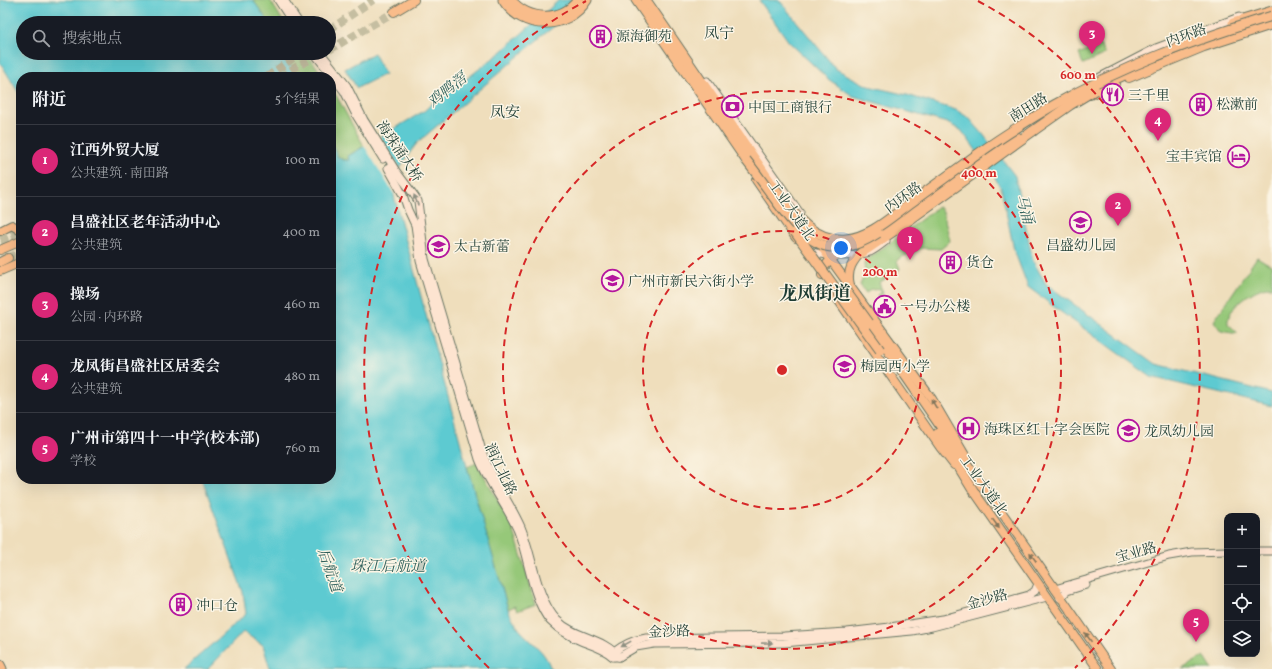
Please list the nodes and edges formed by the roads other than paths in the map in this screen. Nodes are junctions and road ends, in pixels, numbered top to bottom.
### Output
1 (278, 0) edge
2 (284, 0) edge
3 (414, 0) edge
4 (502, 0) edge
5 (511, 0) edge
6 (578, 0) edge
7 (587, 0) edge
8 (633, 0) edge
9 (646, 0) edge
10 (651, 0) edge
11 (1272, 8) edge
12 (1272, 11) edge
13 (394, 12) tunnel mouth
14 (288, 16) edge
15 (294, 16) edge
16 (1272, 16) edge
17 (1272, 20) edge
18 (1272, 26) edge
19 (321, 60) edge
20 (325, 60) edge
21 (332, 72) edge
22 (332, 72) edge
23 (336, 76) edge
24 (336, 78) edge
25 (1102, 80) junction
26 (1077, 93) junction
27 (1064, 98) junction
28 (998, 147) junction
29 (746, 160) junction
30 (980, 160) junction
31 (760, 186) junction
32 (774, 187) junction
33 (16, 228) edge
34 (0, 231) edge
35 (817, 233) junction
36 (16, 243) edge
37 (803, 248) junction
38 (0, 250) edge
39 (422, 253) junction
40 (832, 253) junction
41 (860, 254) junction
42 (16, 264) tunnel mouth
43 (0, 271) edge
44 (822, 275) junction
45 (850, 286) junction
46 (834, 293) junction
47 (858, 298) junction
48 (842, 305) junction
49 (933, 421) junction
50 (982, 486) junction
51 (974, 492) junction
52 (1224, 551) edge
53 (1260, 551) edge
54 (1272, 551) edge
55 (1224, 555) edge
56 (1260, 555) edge
57 (1272, 555) edge
58 (1038, 584) junction
59 (1055, 589) junction
60 (1047, 596) junction
61 (1060, 598) junction
62 (615, 656) junction
63 (0, 665) edge
64 (2, 669) edge
65 (1098, 669) edge
66 (1111, 669) edge

1 - 14 main road
2 - 15 main road
3 - 13 main road
4 - 7 highway
5 - 6 highway
8 - 29 highway, 内环路
8 - 31 main road, 工业大道北
9 - 32 highway, 内环路
9 - 40 main road, 工业大道北
10 - 35 main road
11 - 25 main road
12 - 26 highway, bridge
16 - 25 main road, 南田路
16 - 26 highway, 内环路, bridge
17 - 25 highway, 内环路
18 - 28 main road, 南田路
19 - 21 main road
20 - 22 main road
39 -> 23 main road, 海珠涌大桥
24 - 39 main road, 海珠涌大桥
25 - 26 main road, 南田路
25 - 27 main road
25 - 29 highway, 内环路, bridge
25 - 41 highway, bridge
26 - 27 main road, 南田路
26 - 32 highway, 内环路, bridge
27 - 28 main road, 南田路
27 - 28 main road
28 - 30 main road, 南田路
28 - 30 main road
29 - 49 highway, bridge
30 - 35 main road
30 - 40 main road, 南田路
30 - 41 main road, 南田路
31 - 37 main road, 工业大道北
31 - 40 main road
32 - 49 highway, bridge
33 - 34 main road
35 - 40 main road
36 - 38 main road
37 - 40 main road
37 - 44 main road, 工业大道北
39 - 62 main road, 润江北路
40 - 41 main road
40 - 44 main road
40 - 45 main road, 工业大道北
41 - 45 main road, 南田路
42 - 43 main road
44 - 46 main road, 工业大道北
45 - 46 main road
45 - 47 main road, 工业大道北
46 - 48 main road, 工业大道北
47 - 48 main road
50 -> 47 main road, 工业大道北
48 - 51 main road, 工业大道北
49 - 50 highway
49 - 51 highway
59 -> 50 main road, 工业大道北
51 -> 58 main road, 工业大道北
52 - 59 main road, 宝业路
53 - 54 main road
55 - 61 main road, 宝业路
56 - 57 main road
58 - 60 main road, 工业大道北
58 -> 62 main road, 金沙路
59 - 61 main road, 工业大道北
62 -> 60 main road, 金沙路
60 - 65 main road, 工业大道北
66 -> 61 main road, 工业大道北
63 - 64 highway

